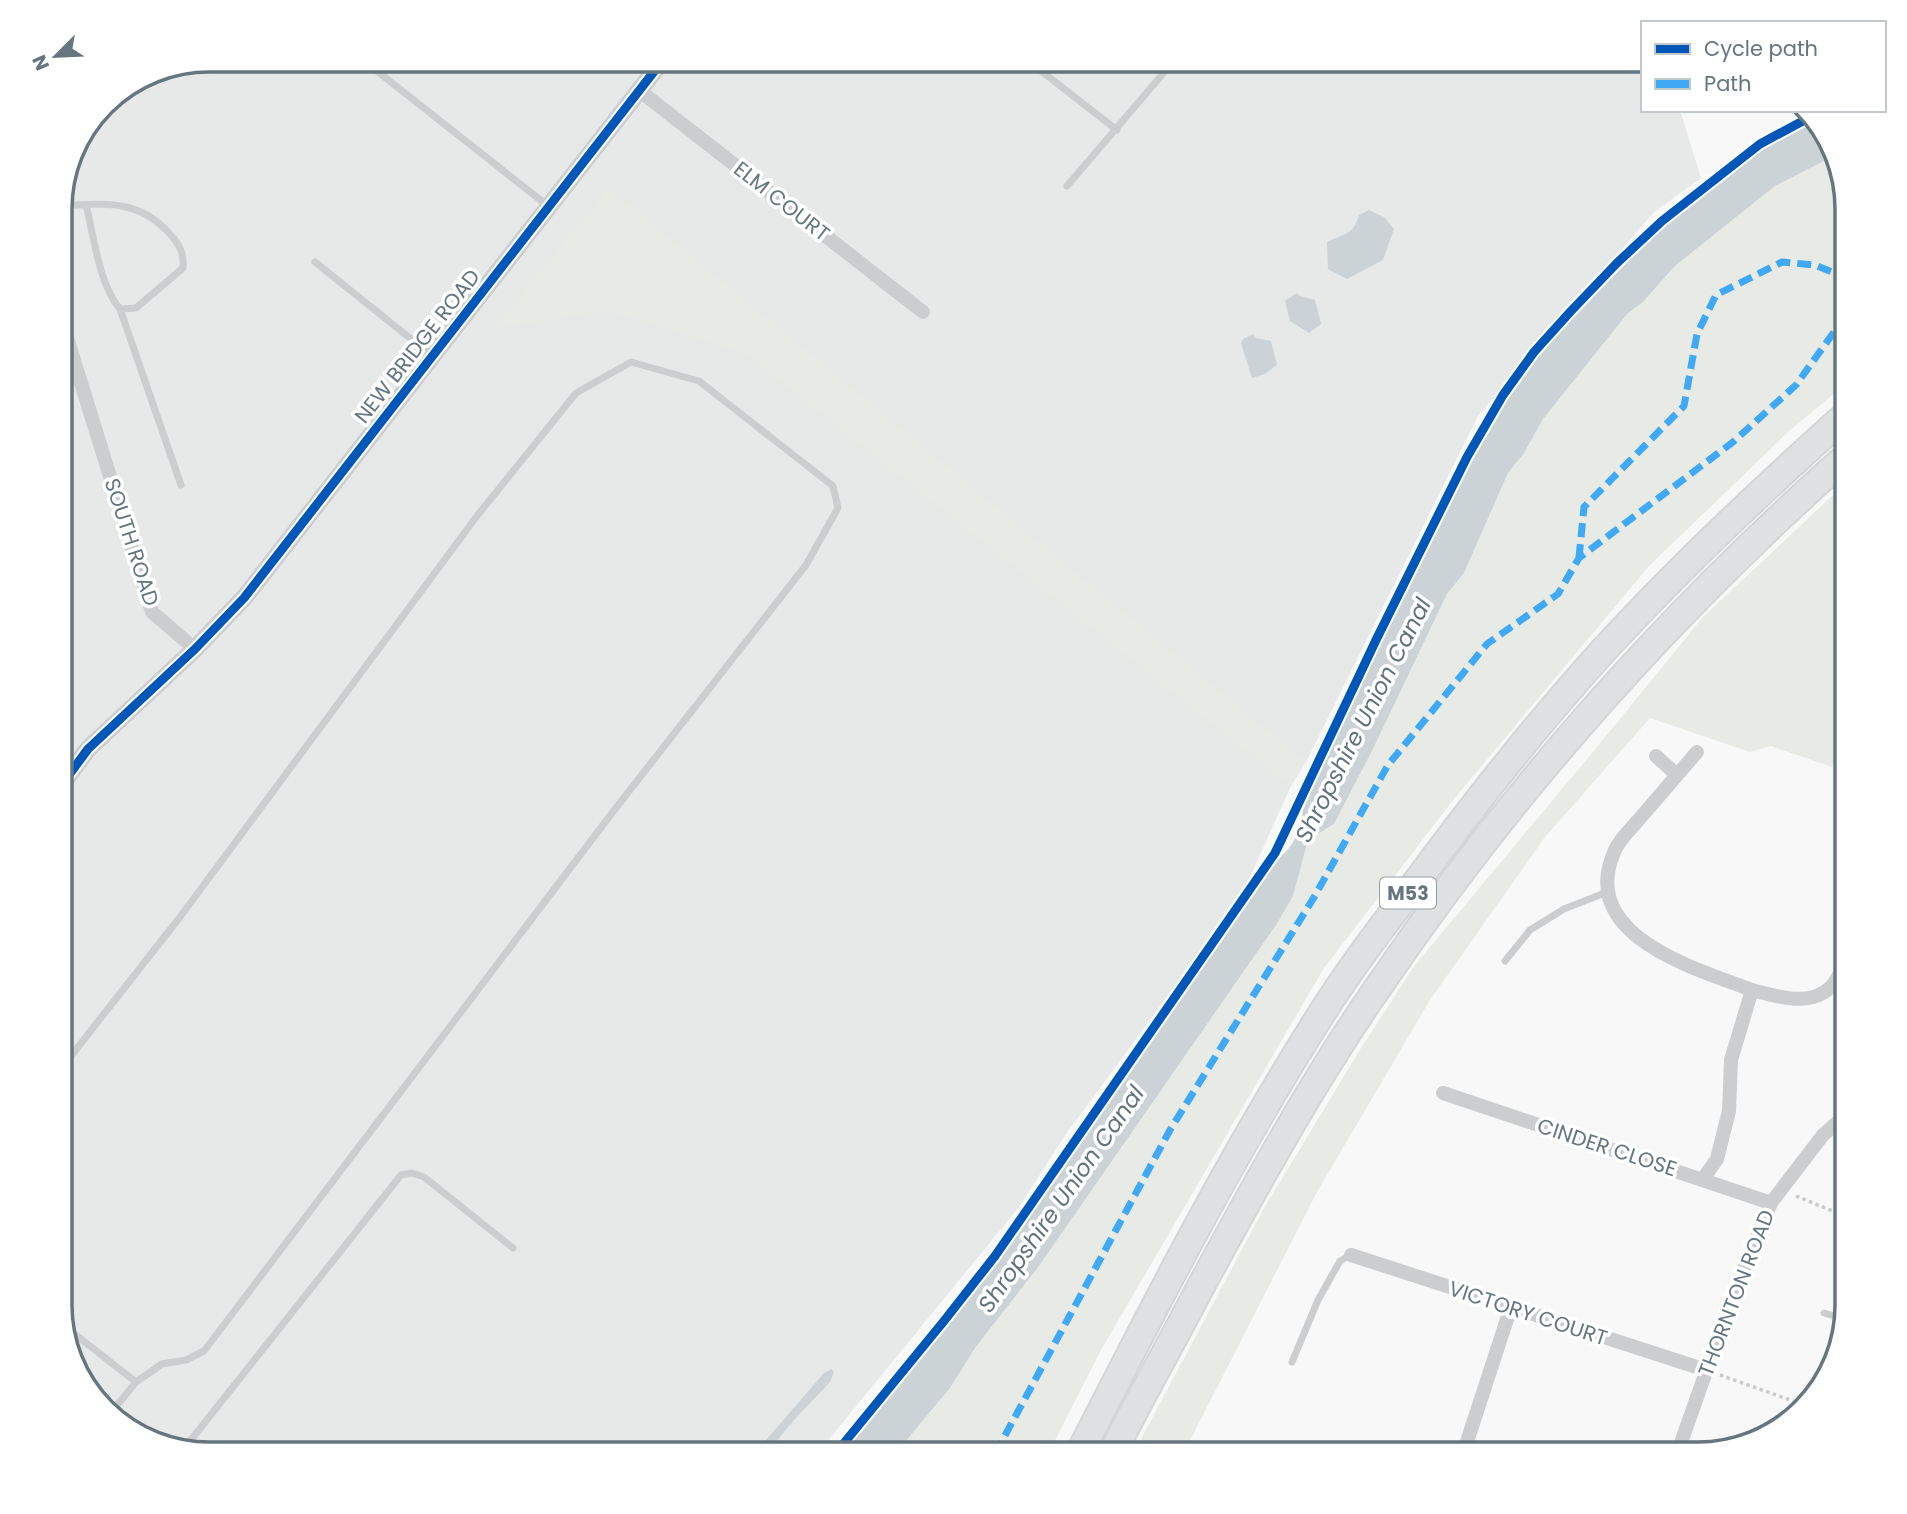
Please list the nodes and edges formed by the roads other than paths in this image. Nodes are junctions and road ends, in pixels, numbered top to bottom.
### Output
1 (378, 72) edge
2 (654, 72) edge
3 (1042, 72) edge
4 (1165, 72) edge
5 (640, 91) junction
6 (1117, 130) junction
7 (1067, 186) dead end
8 (86, 205) junction
9 (72, 206) edge
10 (548, 206) junction
11 (315, 262) dead end
12 (120, 309) junction
13 (923, 312) dead end
14 (72, 354) edge
15 (432, 355) junction
16 (1835, 425) edge
17 (1835, 467) edge
18 (181, 485) dead end
19 (195, 649) junction
20 (1697, 751) dead end
21 (1656, 756) dead end
22 (72, 770) edge
23 (1677, 775) junction
24 (1607, 892) junction
25 (1505, 961) dead end
26 (1835, 981) edge
27 (1752, 990) junction
28 (72, 1055) edge
29 (1443, 1093) dead end
30 (1835, 1124) edge
31 (1703, 1179) junction
32 (1771, 1203) junction
33 (513, 1248) dead end
34 (1351, 1255) joint
35 (1511, 1307) junction
36 (1825, 1313) dead end
37 (1835, 1316) edge
38 (74, 1334) edge
39 (1292, 1362) dead end
40 (1706, 1370) junction
41 (136, 1382) junction
42 (116, 1406) edge
43 (190, 1441) edge
44 (1085, 1442) edge
45 (1118, 1442) edge
46 (1466, 1442) edge
47 (1680, 1442) edge

1 - 10 lane
2 - 5 street, NEW BRIDGE ROAD
3 - 6 lane
4 - 6 lane
5 - 10 street, NEW BRIDGE ROAD
5 - 13 street, ELM COURT
6 - 7 lane
8 - 9 lane
8 - 12 lane
8 - 12 lane
10 - 15 street, NEW BRIDGE ROAD
11 - 15 lane
12 - 18 lane
14 - 19 street, SOUTH ROAD
15 - 19 street, NEW BRIDGE ROAD
16 - 44 highway, M53
17 - 45 highway, M53
19 - 22 street
20 - 23 street
21 - 23 street
23 - 24 street
24 - 25 lane
24 - 27 street
26 - 27 street
27 - 31 street
28 - 41 lane
29 - 31 street, CINDER CLOSE
30 - 32 street, THORNTON ROAD
31 - 32 street, CINDER CLOSE
32 - 40 street, THORNTON ROAD
33 - 43 lane
34 - 35 street, VICTORY COURT
34 - 39 lane
35 - 40 street, VICTORY COURT
35 - 46 street
36 - 37 lane
38 - 41 lane
40 - 47 street, THORNTON ROAD
41 - 42 lane

